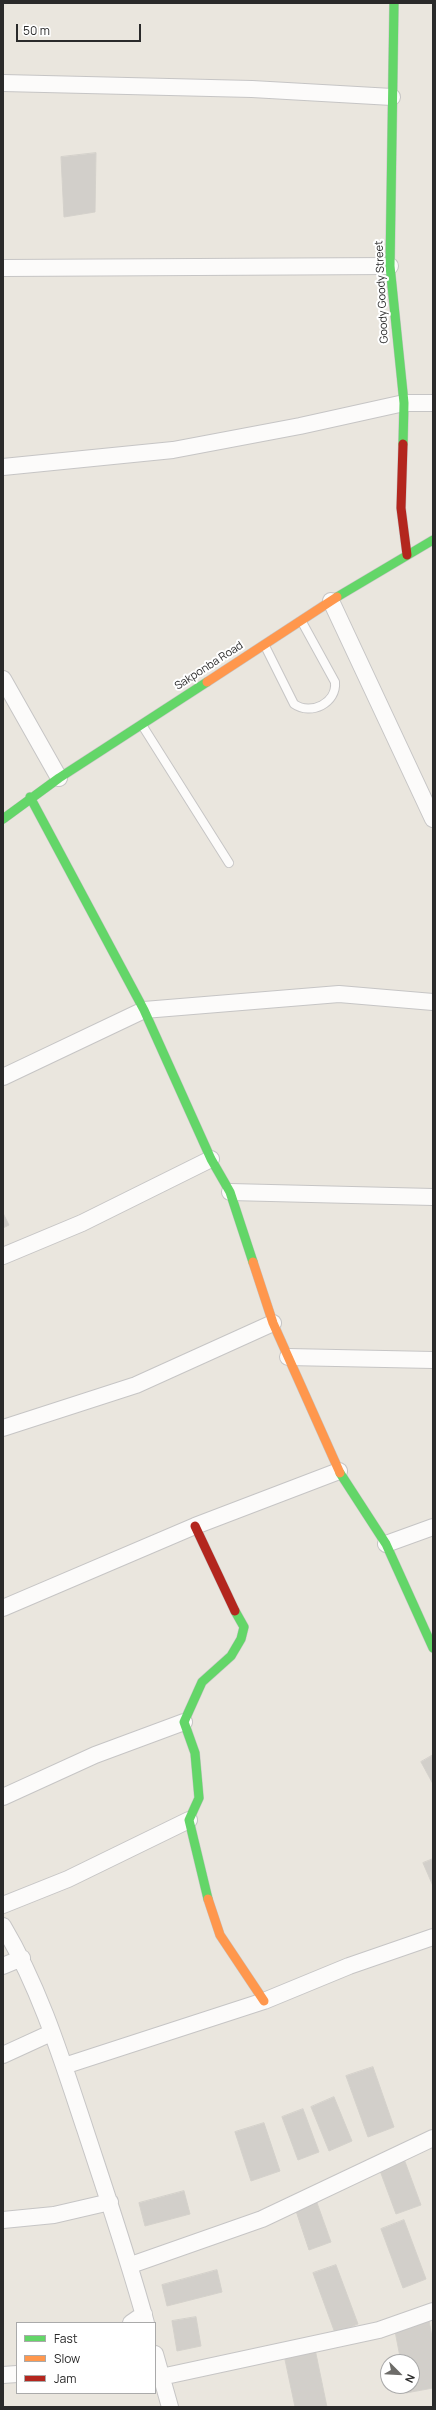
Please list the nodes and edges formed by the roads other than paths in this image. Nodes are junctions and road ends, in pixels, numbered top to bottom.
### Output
1 (394, 3) edge
2 (3, 83) edge
3 (392, 97) junction
4 (390, 266) junction
5 (3, 268) edge
6 (404, 403) junction
7 (433, 403) edge
8 (3, 467) edge
9 (433, 540) edge
10 (407, 554) junction
11 (330, 601) junction
12 (301, 620) junction
13 (264, 645) junction
14 (3, 678) edge
15 (141, 725) junction
16 (59, 778) junction
17 (30, 797) junction
18 (3, 819) edge
19 (433, 819) edge
20 (229, 863) dead end
21 (433, 1002) edge
22 (144, 1010) junction
23 (3, 1077) edge
24 (211, 1159) junction
25 (230, 1192) junction
26 (433, 1197) edge
27 (3, 1256) edge
28 (273, 1322) junction
29 (288, 1357) junction
30 (433, 1360) edge
31 (3, 1428) edge
32 (339, 1471) junction
33 (195, 1526) junction
34 (433, 1527) edge
35 (386, 1544) junction
36 (3, 1608) edge
37 (433, 1648) edge
38 (184, 1722) junction
39 (3, 1797) edge
40 (189, 1820) junction
41 (3, 1906) edge
42 (3, 1926) edge
43 (433, 1937) edge
44 (22, 1958) junction
45 (3, 1966) edge
46 (264, 2001) junction
47 (51, 2033) junction
48 (3, 2055) edge
49 (64, 2066) junction
50 (433, 2138) edge
51 (110, 2202) junction
52 (3, 2220) edge
53 (131, 2265) junction
54 (433, 2311) edge
55 (145, 2319) edge
56 (134, 2322) edge
57 (156, 2358) edge
58 (16, 2374) edge
59 (3, 2375) edge
60 (161, 2377) junction
61 (170, 2407) edge

1 - 3 street, Goody Goody Street
2 - 3 street
3 - 4 street, Goody Goody Street
4 - 5 street
4 - 6 street, Goody Goody Street
6 - 7 street
6 - 8 street
6 - 10 street, Goody Goody Street
9 - 10 street, Sakponba Road
10 - 11 street, Sakponba Road
11 - 12 street, Sakponba Road
11 - 19 street
12 - 13 street, Sakponba Road
12 - 13 lane
13 - 15 street, Sakponba Road
14 - 16 street
15 - 16 street, Sakponba Road
15 - 20 lane
16 - 17 street, Sakponba Road
17 - 18 street, Sakponba Road
17 - 22 street
21 - 22 street
22 - 23 street
22 - 24 street
24 - 25 street
24 - 27 street
25 - 26 street
25 - 28 street
28 - 29 street
28 - 31 street
29 - 30 street
29 - 32 street
32 - 33 street
32 - 35 street
33 - 36 street
33 - 38 street
34 - 35 street
35 - 37 street
38 - 39 street
38 - 40 street
40 - 41 street
40 - 46 street
42 - 44 street
43 - 46 street
44 - 45 street
44 - 47 street
46 - 49 street
47 - 48 street
47 - 49 street
49 - 51 street
50 - 53 street
51 - 52 street
51 - 53 street
53 - 55 street
54 - 60 street
55 - 56 street
57 - 60 street
58 - 59 street
60 - 61 street

